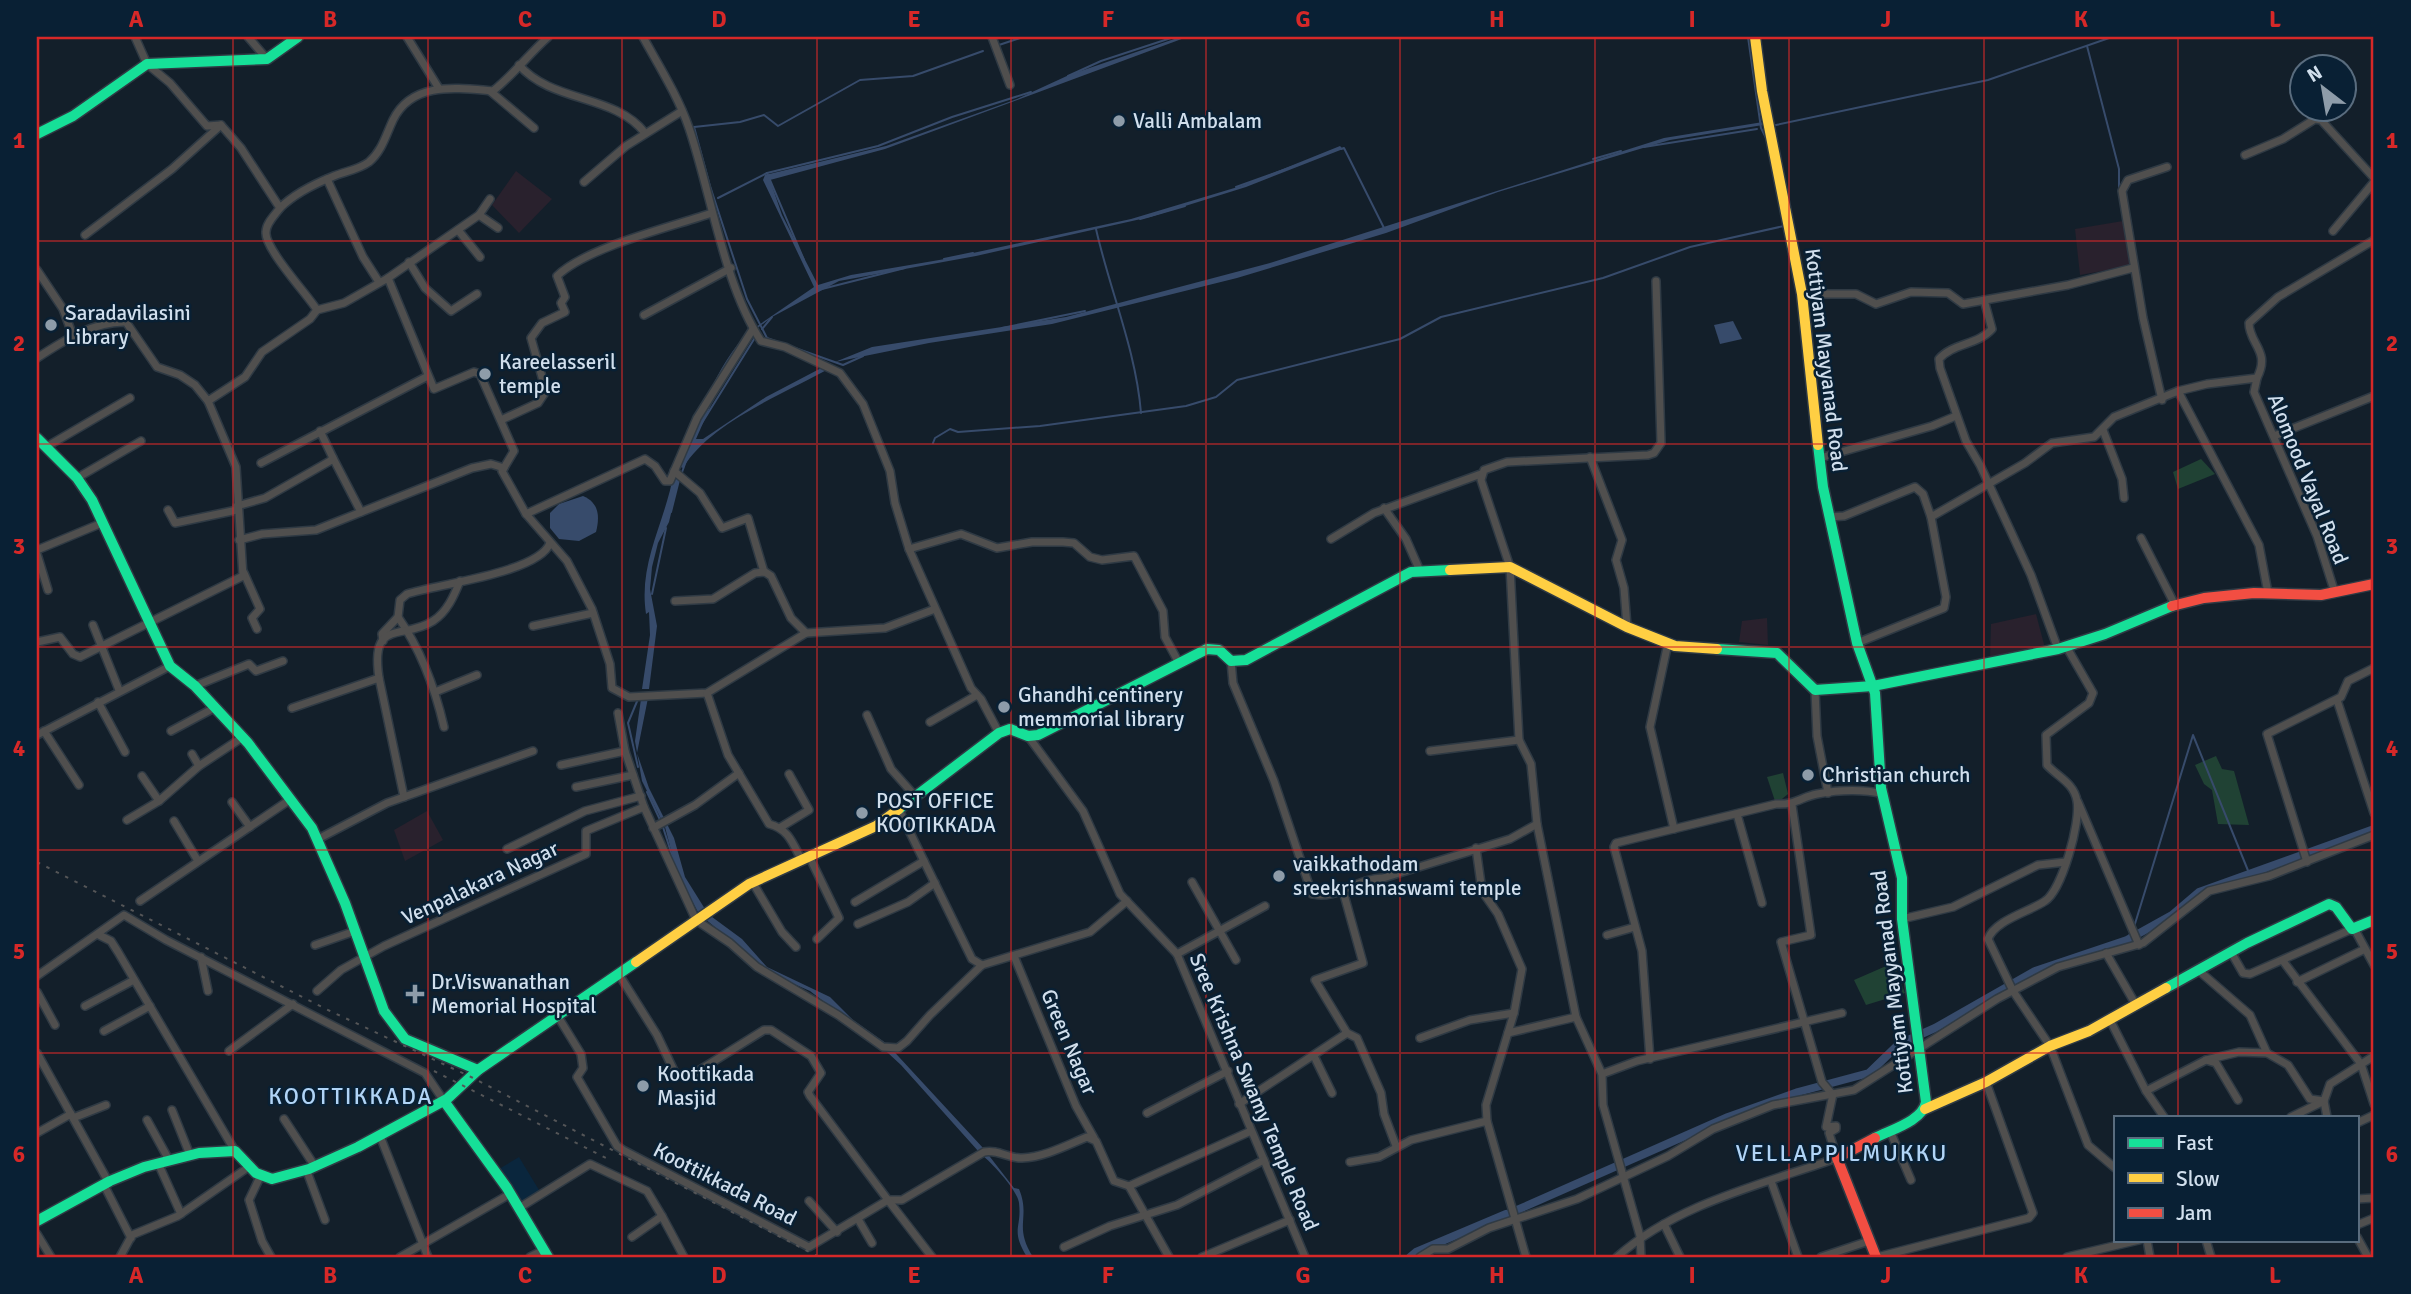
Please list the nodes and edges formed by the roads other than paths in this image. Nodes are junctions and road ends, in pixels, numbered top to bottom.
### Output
1 (135, 37) edge
2 (248, 37) edge
3 (298, 37) edge
4 (407, 37) edge
5 (548, 37) edge
6 (643, 37) edge
7 (992, 37) edge
8 (1755, 37) edge
9 (267, 58) junction
10 (148, 64) junction
11 (519, 65) junction
12 (1010, 85) dead end
13 (438, 87) junction
14 (490, 90) junction
15 (682, 111) junction
16 (221, 125) junction
17 (534, 128) dead end
18 (37, 134) edge
19 (645, 134) junction
20 (2245, 155) dead end
21 (2167, 167) dead end
22 (327, 179) junction
23 (2374, 180) edge
24 (584, 182) dead end
25 (490, 199) dead end
26 (281, 207) junction
27 (712, 213) junction
28 (480, 215) junction
29 (498, 228) dead end
30 (458, 230) junction
31 (2333, 231) dead end
32 (85, 235) dead end
33 (2374, 240) edge
34 (480, 257) dead end
35 (409, 262) junction
36 (731, 268) junction
37 (2133, 268) junction
38 (37, 270) edge
39 (388, 278) junction
40 (1656, 281) dead end
41 (379, 282) junction
42 (477, 294) dead end
43 (1802, 294) junction
44 (1984, 300) junction
45 (317, 310) junction
46 (644, 315) dead end
47 (754, 331) junction
48 (73, 336) junction
49 (37, 358) edge
50 (428, 376) junction
51 (2257, 378) junction
52 (2178, 391) junction
53 (2374, 397) edge
54 (130, 398) dead end
55 (2162, 400) junction
56 (208, 401) junction
57 (1956, 416) junction
58 (500, 420) junction
59 (2103, 430) junction
60 (320, 431) junction
61 (2274, 436) junction
62 (37, 438) edge
63 (141, 441) dead end
64 (46, 447) junction
65 (333, 457) junction
66 (1590, 457) junction
67 (1820, 458) junction
68 (261, 463) dead end
69 (504, 468) junction
70 (674, 471) junction
71 (1481, 474) junction
72 (77, 478) junction
73 (1988, 482) junction
74 (2124, 498) dead end
75 (237, 508) junction
76 (1384, 508) junction
77 (168, 510) dead end
78 (361, 512) junction
79 (526, 514) junction
80 (1829, 517) junction
81 (1931, 517) junction
82 (102, 523) junction
83 (2141, 538) dead end
84 (1331, 539) dead end
85 (239, 540) junction
86 (550, 543) junction
87 (909, 549) junction
88 (37, 552) edge
89 (1510, 567) junction
90 (1420, 571) junction
91 (764, 572) junction
92 (244, 573) junction
93 (460, 581) junction
94 (2374, 584) edge
95 (48, 590) dead end
96 (2268, 593) junction
97 (2334, 593) junction
98 (675, 601) dead end
99 (2175, 605) junction
100 (935, 609) junction
101 (593, 613) junction
102 (398, 617) junction
103 (147, 622) junction
104 (93, 625) dead end
105 (533, 626) dead end
106 (1627, 627) junction
107 (257, 629) dead end
108 (406, 629) junction
109 (806, 633) junction
110 (383, 641) junction
111 (37, 642) edge
112 (1668, 643) junction
113 (1857, 643) junction
114 (102, 647) junction
115 (2062, 647) junction
116 (283, 661) dead end
117 (1231, 661) junction
118 (1179, 663) junction
119 (170, 666) junction
120 (2374, 668) edge
121 (477, 675) dead end
122 (374, 679) junction
123 (195, 686) junction
124 (1873, 686) junction
125 (119, 690) junction
126 (1815, 690) junction
127 (435, 692) junction
128 (707, 694) junction
129 (977, 695) junction
130 (2336, 700) junction
131 (98, 702) junction
132 (216, 707) junction
133 (292, 708) dead end
134 (618, 713) dead end
135 (867, 715) dead end
136 (930, 722) dead end
137 (444, 727) dead end
138 (171, 732) dead end
139 (41, 733) edge
140 (999, 733) junction
141 (1028, 736) junction
142 (243, 737) junction
143 (1519, 740) junction
144 (533, 751) dead end
145 (625, 751) junction
146 (1430, 751) dead end
147 (125, 752) dead end
148 (192, 754) dead end
149 (561, 765) dead end
150 (199, 766) junction
151 (739, 773) junction
152 (789, 774) dead end
153 (633, 775) junction
154 (142, 776) dead end
155 (79, 785) dead end
156 (576, 787) dead end
157 (1828, 793) junction
158 (1883, 794) junction
159 (641, 796) junction
160 (915, 796) junction
161 (404, 797) junction
162 (291, 799) junction
163 (159, 800) junction
164 (232, 802) dead end
165 (2078, 802) junction
166 (1792, 805) junction
167 (644, 807) junction
168 (898, 808) junction
169 (2374, 813) edge
170 (1737, 814) junction
171 (127, 820) dead end
172 (174, 821) dead end
173 (1537, 824) junction
174 (250, 827) junction
175 (655, 827) junction
176 (781, 827) junction
177 (1674, 829) junction
178 (2374, 835) edge
179 (318, 839) junction
180 (1476, 848) junction
181 (507, 849) dead end
182 (806, 859) junction
183 (198, 861) junction
184 (924, 861) junction
185 (2066, 862) junction
186 (2306, 862) junction
187 (1192, 882) dead end
188 (753, 883) junction
189 (935, 883) junction
190 (1343, 891) junction
191 (140, 901) dead end
192 (1127, 901) junction
193 (855, 902) dead end
194 (1762, 903) dead end
195 (1265, 906) dead end
196 (1902, 919) junction
197 (696, 920) junction
198 (2374, 920) edge
199 (858, 924) dead end
200 (1635, 927) junction
201 (1218, 930) junction
202 (2353, 930) junction
203 (355, 931) junction
204 (99, 935) junction
205 (1607, 935) dead end
206 (817, 940) dead end
207 (315, 945) dead end
208 (2139, 945) junction
209 (796, 947) dead end
210 (2363, 950) junction
211 (2231, 952) junction
212 (1177, 954) junction
213 (2106, 954) junction
214 (1014, 956) junction
215 (201, 957) junction
216 (364, 958) junction
217 (1236, 960) dead end
218 (2283, 961) junction
219 (982, 965) junction
220 (2374, 965) edge
221 (2198, 970) junction
222 (618, 973) junction
223 (37, 976) edge
224 (134, 980) junction
225 (2297, 982) junction
226 (208, 991) dead end
227 (317, 991) dead end
228 (2012, 991) junction
229 (37, 992) edge
230 (293, 1004) junction
231 (2136, 1005) junction
232 (85, 1006) dead end
233 (150, 1006) junction
234 (1514, 1013) junction
235 (1842, 1013) dead end
236 (557, 1015) junction
237 (1576, 1017) junction
238 (2110, 1020) junction
239 (1806, 1022) junction
240 (55, 1025) dead end
241 (104, 1031) dead end
242 (1347, 1033) junction
243 (1508, 1033) junction
244 (1420, 1038) dead end
245 (2050, 1046) junction
246 (1918, 1047) junction
247 (229, 1051) dead end
248 (37, 1053) edge
249 (2267, 1053) junction
250 (1314, 1056) junction
251 (2374, 1056) edge
252 (1650, 1059) junction
253 (2206, 1060) junction
254 (2361, 1064) junction
255 (478, 1070) junction
256 (1228, 1071) junction
257 (1602, 1074) junction
258 (1986, 1082) junction
259 (2146, 1091) junction
260 (1332, 1093) dead end
261 (1833, 1094) junction
262 (2238, 1100) dead end
263 (444, 1101) junction
264 (2324, 1101) junction
265 (1239, 1104) junction
266 (2374, 1104) edge
267 (106, 1105) dead end
268 (1925, 1109) junction
269 (172, 1110) dead end
270 (1147, 1113) dead end
271 (2374, 1115) edge
272 (71, 1116) junction
273 (2163, 1116) edge
274 (2293, 1116) edge
275 (2327, 1116) edge
276 (284, 1119) dead end
277 (147, 1120) dead end
278 (1487, 1121) junction
279 (2358, 1123) edge
280 (1251, 1130) junction
281 (1890, 1131) junction
282 (37, 1133) edge
283 (380, 1136) junction
284 (1094, 1139) junction
285 (1396, 1146) junction
286 (235, 1151) junction
287 (190, 1155) junction
288 (1837, 1158) junction
289 (1264, 1160) junction
290 (163, 1162) junction
291 (1350, 1162) dead end
292 (250, 1166) junction
293 (310, 1167) junction
294 (2114, 1167) edge
295 (1621, 1176) junction
296 (260, 1177) junction
297 (1911, 1180) dead end
298 (1771, 1181) junction
299 (106, 1184) junction
300 (1129, 1186) junction
301 (510, 1194) junction
302 (808, 1200) dead end
303 (888, 1200) junction
304 (519, 1208) junction
305 (181, 1214) junction
306 (1147, 1215) junction
307 (662, 1216) junction
308 (858, 1219) junction
309 (325, 1220) dead end
310 (1290, 1220) junction
311 (37, 1221) edge
312 (1513, 1221) junction
313 (1664, 1224) junction
314 (837, 1232) junction
315 (37, 1234) edge
316 (1640, 1236) junction
317 (632, 1237) dead end
318 (131, 1238) junction
319 (2358, 1239) edge
320 (1869, 1241) junction
321 (2131, 1242) edge
322 (872, 1243) dead end
323 (421, 1245) junction
324 (1063, 1247) dead end
325 (546, 1253) edge
326 (51, 1257) edge
327 (120, 1257) edge
328 (271, 1257) edge
329 (400, 1257) edge
330 (428, 1257) edge
331 (530, 1257) edge
332 (684, 1257) edge
333 (932, 1257) edge
334 (1169, 1257) edge
335 (1202, 1257) edge
336 (1305, 1257) edge
337 (1420, 1257) edge
338 (1526, 1257) edge
339 (1616, 1257) edge
340 (1641, 1257) edge
341 (1680, 1257) edge
342 (1798, 1257) edge
343 (1821, 1257) edge
344 (1877, 1257) edge
345 (2067, 1257) edge
346 (2368, 1257) edge

1 - 10 street
2 - 9 street
3 - 9 main road
4 - 13 street
5 - 11 street
6 - 15 street
7 - 12 street
8 - 43 main road, Kottiyam Mayyanad Road
9 - 10 main road
10 - 16 street
10 - 18 main road
11 - 14 street
11 - 19 street
13 - 14 street
13 - 22 street
14 - 17 street
15 - 19 street
15 - 27 street
16 - 26 street
16 - 32 street
19 - 24 street
20 - 23 street
21 - 37 street
22 - 26 street
22 - 41 street
23 - 31 street
25 - 28 street
26 - 45 street
27 - 36 street
27 - 58 street
28 - 29 street
28 - 30 street
30 - 34 street
30 - 35 street
33 - 51 street, Alomood Vayal Road
35 - 39 street
35 - 42 street
36 - 46 street
36 - 47 street
37 - 44 street
37 - 55 street
38 - 48 street
39 - 41 street
39 - 50 street
40 - 66 street
41 - 45 street
43 - 44 street
43 - 67 main road, Kottiyam Mayyanad Road
44 - 57 street
45 - 56 street
47 - 70 street
47 - 87 street
48 - 49 street
48 - 56 street
50 - 58 street
50 - 60 street
51 - 52 street
51 - 61 street, Alomood Vayal Road
52 - 55 street
52 - 96 street
53 - 61 street
54 - 64 street
55 - 59 street
56 - 75 street
57 - 67 street
57 - 73 street
58 - 69 street
59 - 73 street
59 - 74 street
60 - 65 street
60 - 68 street
61 - 97 street, Alomood Vayal Road
62 - 64 main road
63 - 72 street
64 - 72 main road
65 - 75 street
65 - 78 street
66 - 71 street
66 - 106 street
67 - 80 main road, Kottiyam Mayyanad Road
69 - 78 street
69 - 79 street
70 - 79 street
70 - 91 street
71 - 76 street
71 - 89 street
72 - 82 main road
73 - 81 street
73 - 115 street
75 - 77 street
75 - 85 street
76 - 84 street
76 - 90 street
78 - 85 street
79 - 86 street
80 - 81 street
80 - 113 main road, Kottiyam Mayyanad Road
81 - 113 street
82 - 88 street
82 - 103 main road
83 - 99 street
85 - 92 street
86 - 93 street
86 - 101 street
87 - 100 street
87 - 118 street
88 - 95 street
89 - 90 main road
89 - 106 main road
89 - 143 street
90 - 117 main road
91 - 98 street
91 - 109 street
92 - 103 street
92 - 107 street
93 - 102 street
93 - 108 street
94 - 97 main road
96 - 97 main road
96 - 99 main road
99 - 115 main road
100 - 109 street
100 - 129 street
101 - 105 street
101 - 128 street
102 - 108 street
102 - 110 street
103 - 114 street
103 - 119 main road
104 - 114 street
106 - 112 main road
108 - 110 street
108 - 127 street
109 - 128 street
110 - 122 street
111 - 114 street
112 - 126 main road
112 - 177 street
113 - 124 main road, Kottiyam Mayyanad Road
114 - 125 street
115 - 124 main road
115 - 165 street
116 - 123 street
117 - 118 main road
117 - 190 street
118 - 141 main road
119 - 123 main road
119 - 125 street
120 - 130 street
121 - 127 street
122 - 133 street
122 - 161 street
123 - 132 main road
124 - 126 main road
124 - 158 main road, Kottiyam Mayyanad Road
125 - 131 street
126 - 157 street
127 - 137 street
128 - 151 street
129 - 136 street
129 - 140 street
130 - 169 street
130 - 186 street
131 - 139 street
131 - 147 street
132 - 138 street
132 - 142 main road
134 - 145 street
135 - 160 street
139 - 155 street
140 - 141 main road
140 - 160 main road
141 - 192 street, Sree Krishna Swamy Temple Road
142 - 150 street
142 - 162 main road
143 - 146 street
143 - 173 street
144 - 161 street
145 - 149 street
145 - 153 street
148 - 150 street
150 - 163 street
151 - 175 street
151 - 176 street
152 - 176 street
153 - 156 street
153 - 159 street
154 - 163 street
157 - 158 street
157 - 166 street
158 - 196 main road, Kottiyam Mayyanad Road
159 - 167 street
159 - 181 street
160 - 168 main road
161 - 179 street
162 - 174 street
162 - 179 main road
163 - 171 street
164 - 174 street
165 - 185 street
165 - 208 street
166 - 170 street
166 - 239 street
167 - 175 street
167 - 216 street, Venpalakara Nagar
168 - 182 main road
168 - 184 street
170 - 177 street
170 - 194 street
172 - 183 street
173 - 180 street
173 - 237 street
174 - 183 street
175 - 197 street
176 - 182 street
177 - 200 street
178 - 186 street
179 - 203 main road
180 - 190 street
180 - 234 street
182 - 188 main road
182 - 206 street
183 - 191 street
184 - 189 street
184 - 193 street
185 - 196 street
185 - 228 street
186 - 208 street
187 - 201 street
188 - 197 main road
188 - 209 street
189 - 199 street
189 - 219 street
190 - 242 street
192 - 212 street, Sree Krishna Swamy Temple Road
192 - 214 street
195 - 201 street
196 - 246 main road, Kottiyam Mayyanad Road
197 - 219 street
197 - 222 main road
198 - 202 main road
200 - 205 street
200 - 252 street
201 - 212 street
201 - 217 street
202 - 210 street
202 - 211 main road
202 - 218 street
203 - 207 street
203 - 216 main road
204 - 215 street
204 - 223 street
204 - 224 street
208 - 213 street
210 - 220 street
210 - 225 street
211 - 218 street
211 - 221 main road
212 - 256 street, Sree Krishna Swamy Temple Road
213 - 228 street
213 - 231 street
214 - 219 street
214 - 284 street, Green Nagar
215 - 226 street
215 - 230 street
216 - 227 street, Venpalakara Nagar
216 - 255 main road
218 - 225 street
221 - 231 main road
221 - 249 street
222 - 236 main road
222 - 303 street
224 - 232 street
224 - 233 street
225 - 254 street
228 - 245 street
228 - 246 street
229 - 240 street
230 - 247 street
230 - 263 street
231 - 238 main road
233 - 241 street
233 - 286 street
234 - 243 street
234 - 244 street
235 - 239 street
236 - 255 main road
236 - 314 street, Koottikkada Road
237 - 243 street
237 - 257 street
238 - 245 main road
238 - 259 street
239 - 252 street
239 - 261 street
242 - 250 street
242 - 285 street
243 - 278 street
245 - 258 main road
245 - 294 street
246 - 261 street
246 - 268 main road, Kottiyam Mayyanad Road
248 - 272 street
249 - 253 street
249 - 264 street
250 - 260 street
250 - 265 street
251 - 254 street
252 - 257 street
253 - 259 street
253 - 262 street
254 - 264 street
254 - 266 street
255 - 263 main road
256 - 265 street, Sree Krishna Swamy Temple Road
256 - 270 street
257 - 295 street
258 - 268 main road
258 - 344 street
259 - 273 street
261 - 288 street
261 - 295 street
263 - 283 main road
263 - 301 main road
264 - 274 street
264 - 275 street
265 - 280 street, Sree Krishna Swamy Temple Road
267 - 272 street
268 - 281 main road, Kottiyam Mayyanad Road
269 - 287 street
271 - 279 street
272 - 282 street
272 - 299 street
276 - 293 street
277 - 290 street
278 - 285 street
278 - 312 street
280 - 289 street, Sree Krishna Swamy Temple Road
280 - 300 street
281 - 288 main road, Kottiyam Mayyanad Road
281 - 297 street
283 - 293 main road
283 - 323 street
284 - 300 street, Green Nagar
284 - 303 street
285 - 291 street
286 - 287 main road
286 - 292 main road
287 - 290 main road
288 - 298 street
288 - 320 main road
289 - 306 street
289 - 310 street, Sree Krishna Swamy Temple Road
290 - 299 main road
290 - 305 street
292 - 296 main road
292 - 305 street
293 - 296 main road
293 - 309 street
295 - 312 street
295 - 316 street
296 - 328 street
298 - 313 street
298 - 342 street
299 - 311 main road
299 - 318 street
300 - 306 street
301 - 304 main road
301 - 323 street
302 - 314 street
303 - 308 street
303 - 333 street
304 - 307 street
304 - 325 main road
305 - 318 street
306 - 324 street
306 - 334 street
307 - 317 street
307 - 332 street
308 - 314 street
308 - 322 street
310 - 335 street
310 - 336 street, Sree Krishna Swamy Temple Road
312 - 337 street
312 - 338 street
313 - 316 street
313 - 341 street
315 - 326 street
316 - 339 street
316 - 340 street
318 - 327 street
319 - 346 street
320 - 343 street
320 - 344 main road
321 - 345 street
323 - 329 street
323 - 330 street
325 - 331 street

